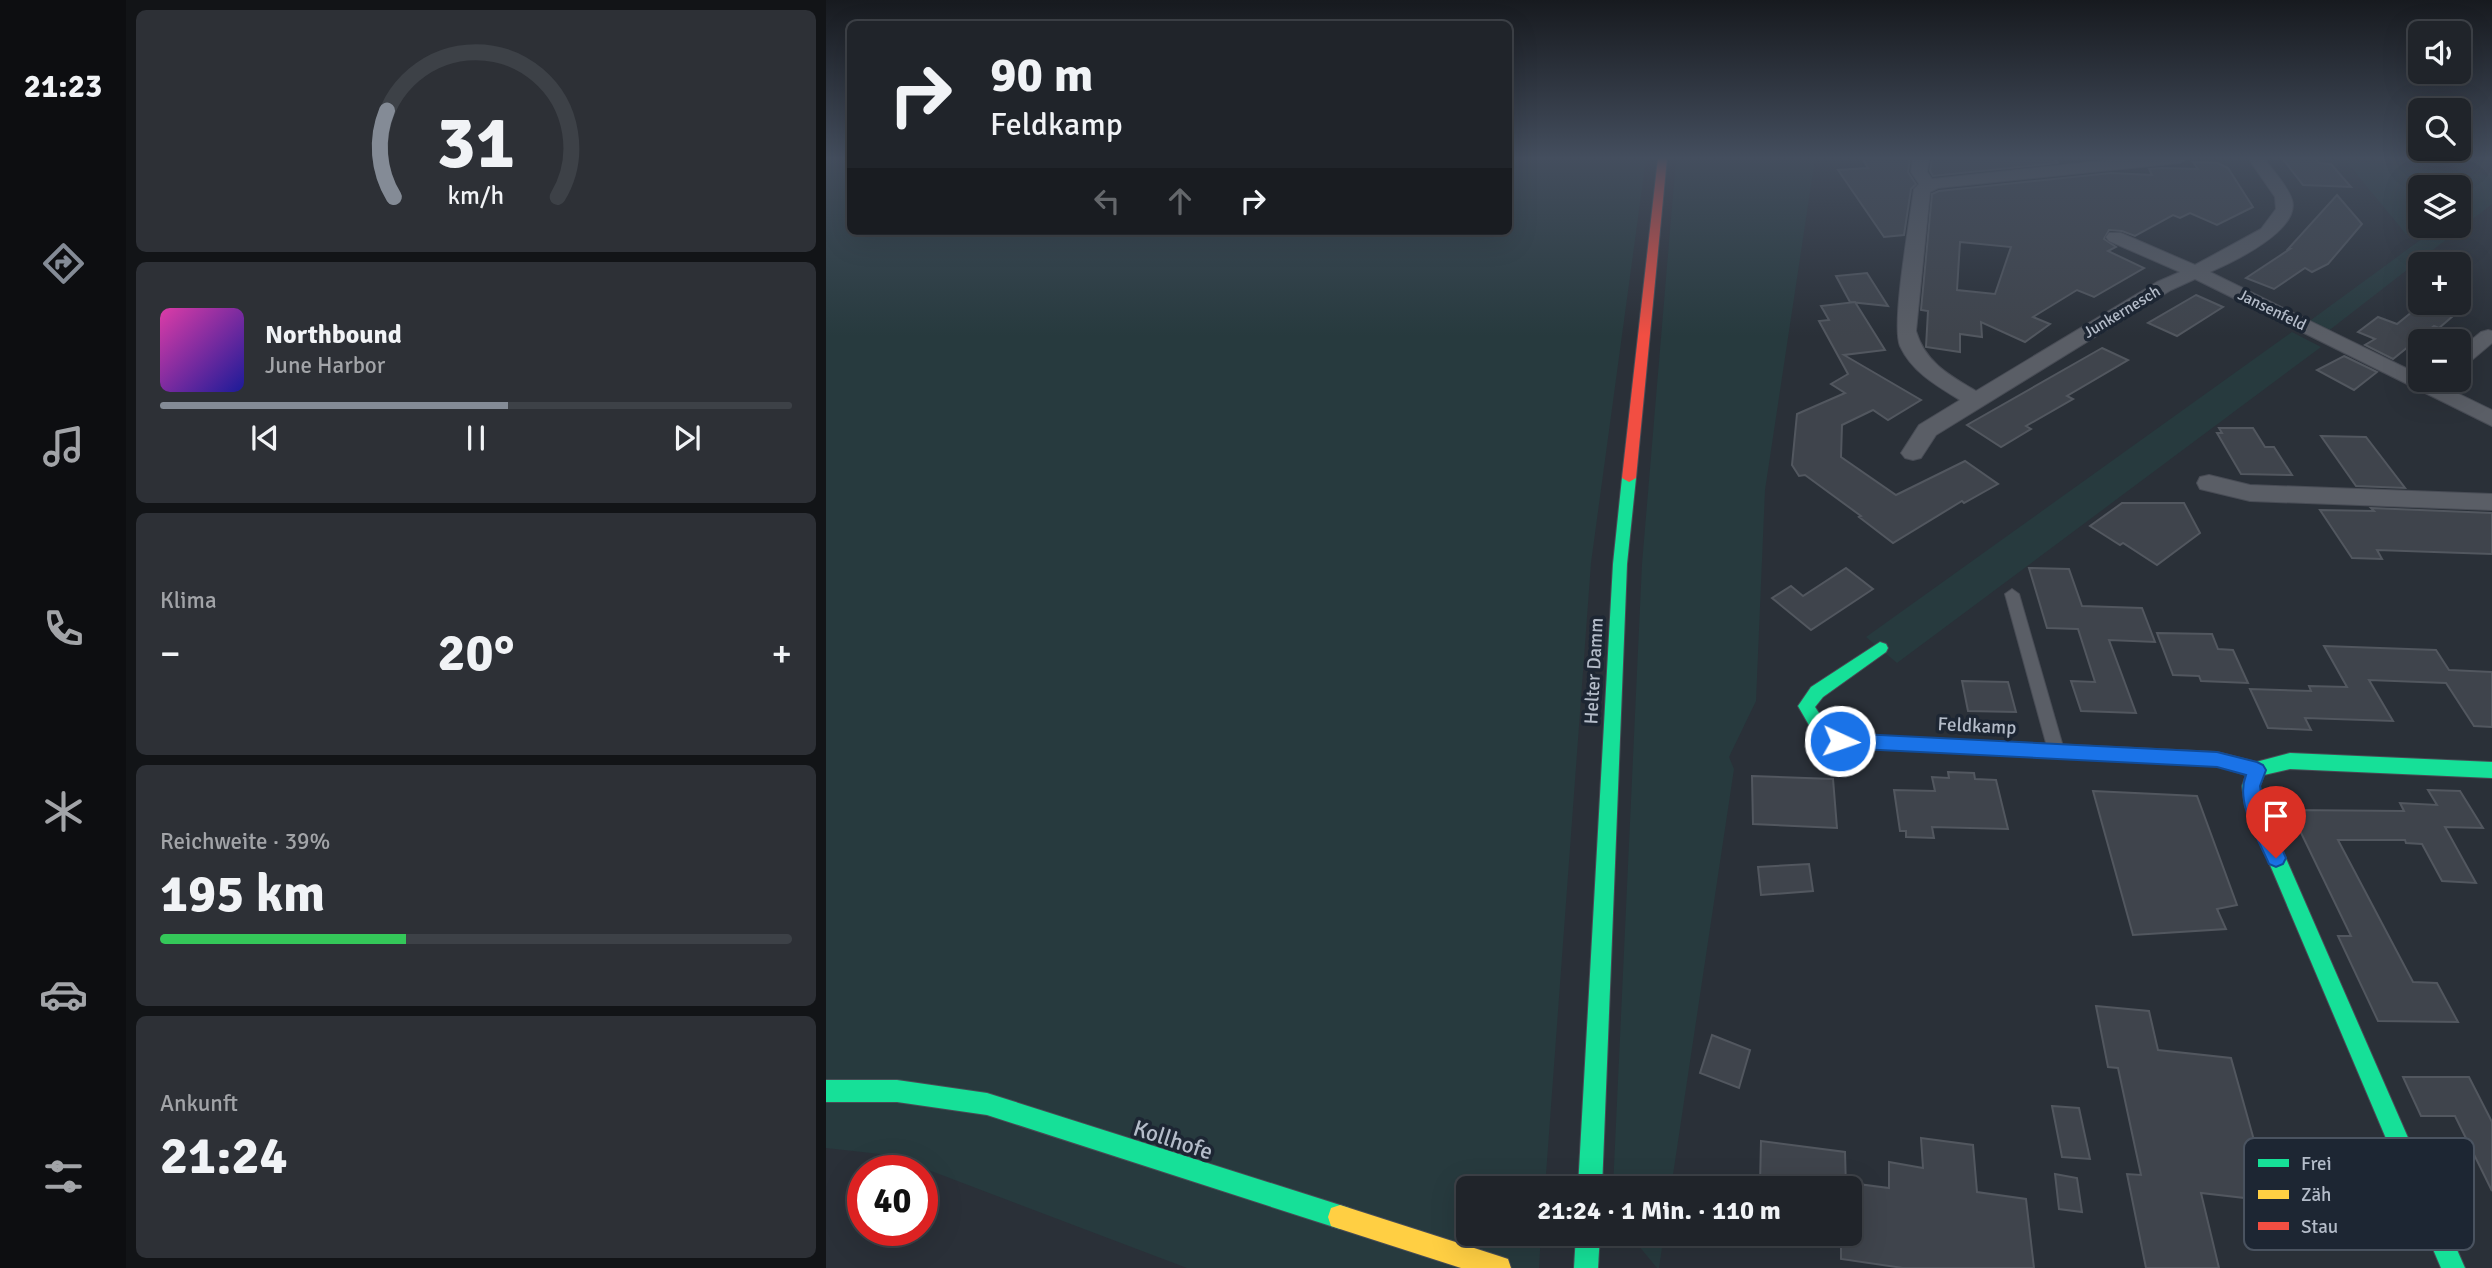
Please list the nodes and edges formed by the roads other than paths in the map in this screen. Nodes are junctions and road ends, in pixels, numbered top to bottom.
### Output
1 (1657, 217) edge
2 (1918, 217) edge
3 (2280, 217) edge
4 (2115, 237) dead end
5 (2195, 272) junction
6 (2488, 337) dead end
7 (2471, 351) edge
8 (2408, 371) edge
9 (2448, 392) edge
10 (1976, 401) junction
11 (2492, 419) edge
12 (1913, 453) dead end
13 (2209, 483) dead end
14 (2492, 502) edge
15 (2012, 594) dead end
16 (1880, 648) dead end
17 (2056, 751) junction
18 (2257, 770) junction
19 (2492, 770) edge
20 (826, 1091) edge
21 (2398, 1138) edge
22 (1591, 1176) edge
23 (1587, 1246) edge
24 (2446, 1250) edge
25 (1499, 1268) edge
26 (1586, 1268) edge
27 (2454, 1268) edge

1 - 22 street, Helter Damm
2 - 10 street
3 - 5 street, Junkernesch
4 - 5 street, Jansenfeld
5 - 8 street, Jansenfeld
5 - 10 street, Junkernesch
6 - 7 street
9 - 11 street, Jansenfeld
10 - 12 street, Junkernesch
13 - 14 street
15 - 17 lane
16 - 17 street, Feldkamp
17 - 18 street, Feldkamp
18 - 19 street
18 - 21 street
20 - 25 street, Kollhofe
23 - 26 street
24 - 27 street

